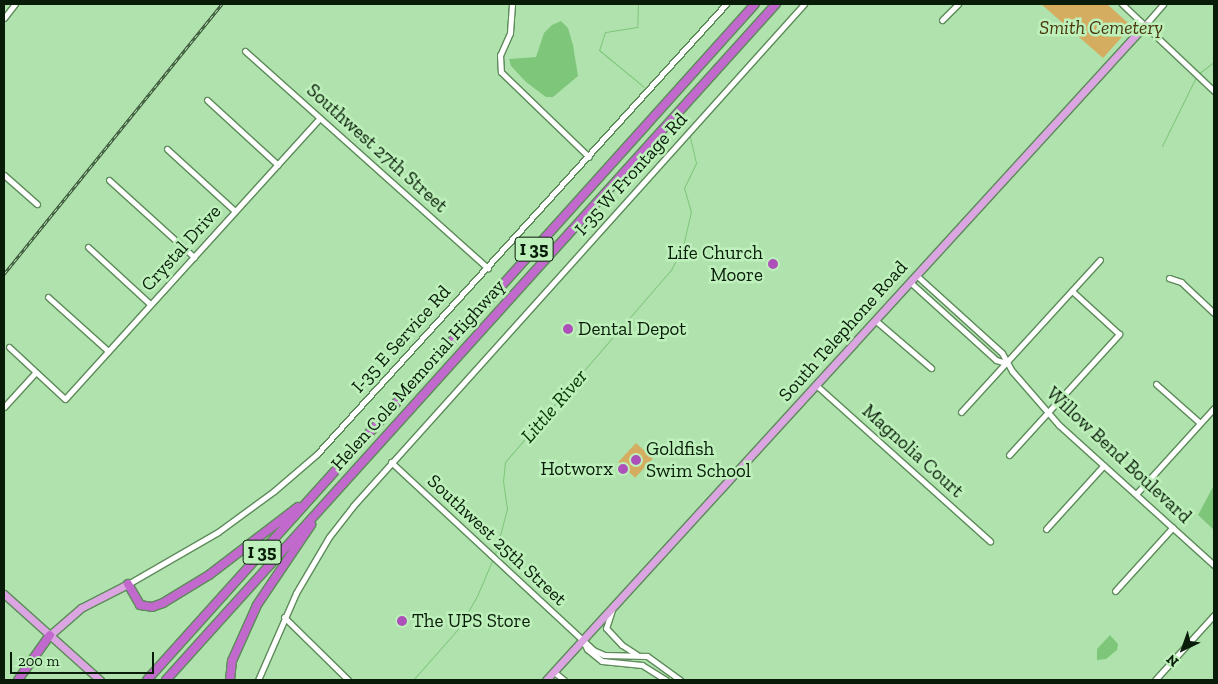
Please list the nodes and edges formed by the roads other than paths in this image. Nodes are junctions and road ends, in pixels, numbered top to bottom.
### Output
1 (15, 4) edge
2 (512, 4) edge
3 (726, 4) edge
4 (755, 4) edge
5 (776, 4) edge
6 (804, 4) edge
7 (958, 4) edge
8 (1122, 4) edge
9 (1163, 4) edge
10 (4, 18) edge
11 (942, 20) dead end
12 (1145, 25) junction
13 (245, 51) dead end
14 (1214, 91) edge
15 (207, 100) dead end
16 (320, 118) junction
17 (167, 149) dead end
18 (589, 156) junction
19 (278, 165) junction
20 (4, 175) edge
21 (109, 180) dead end
22 (36, 204) dead end
23 (235, 211) junction
24 (88, 248) dead end
25 (194, 257) junction
26 (1100, 260) dead end
27 (488, 268) junction
28 (916, 275) junction
29 (1169, 278) dead end
30 (910, 282) junction
31 (1072, 291) junction
32 (48, 297) dead end
33 (150, 304) junction
34 (1214, 313) edge
35 (875, 320) junction
36 (9, 347) dead end
37 (108, 351) junction
38 (1006, 363) junction
39 (931, 368) dead end
40 (36, 372) junction
41 (1156, 384) dead end
42 (816, 385) junction
43 (4, 407) edge
44 (1214, 408) edge
45 (961, 412) dead end
46 (1048, 412) junction
47 (1200, 423) junction
48 (1009, 455) dead end
49 (391, 462) junction
50 (1104, 466) junction
51 (1136, 494) junction
52 (313, 495) junction
53 (324, 504) junction
54 (1173, 527) junction
55 (1046, 529) dead end
56 (990, 541) dead end
57 (1214, 565) edge
58 (128, 584) junction
59 (1114, 591) dead end
60 (4, 594) edge
61 (614, 606) junction
62 (1214, 615) edge
63 (284, 617) junction
64 (50, 636) junction
65 (582, 640) junction
66 (639, 655) junction
67 (554, 672) junction
68 (18, 680) edge
69 (100, 680) edge
70 (147, 680) edge
71 (166, 680) edge
72 (230, 680) edge
73 (258, 680) edge
74 (348, 680) edge
75 (546, 680) edge
76 (564, 680) edge
77 (666, 680) edge
78 (680, 680) edge
79 (1155, 680) edge

1 - 10 street
2 - 18 street
3 - 18 street, I-35 E Service Rd
4 - 52 highway, Helen Cole Memorial Highway / I 35
5 - 53 highway, Helen Cole Memorial Highway / I 35
6 - 49 street, I-35 W Frontage Rd
7 - 11 street
8 - 12 street
9 - 12 street, South Telephone Road
12 - 14 street
12 - 28 main road, South Telephone Road
13 - 16 street, Southwest 27th Street
15 - 19 street
16 - 19 street, Crystal Drive
16 - 27 street, Southwest 27th Street
17 - 23 street
18 - 27 street, I-35 E Service Rd
19 - 23 street, Crystal Drive
20 - 22 street
21 - 25 street
23 - 25 street, Crystal Drive
24 - 33 street
25 - 33 street, Crystal Drive
26 - 31 street
27 - 58 street, I-35 E Service Rd
28 - 30 main road, South Telephone Road
28 - 38 street, Willow Bend Boulevard
29 - 34 street
30 - 35 main road, South Telephone Road
30 - 38 street, Willow Bend Boulevard
31 - 38 street
31 - 46 street
32 - 37 street
33 - 37 street, Crystal Drive
35 - 39 street
35 - 42 main road, South Telephone Road
36 - 40 street
37 - 40 street, Crystal Drive
38 - 45 street
38 - 46 street, Willow Bend Boulevard
40 - 43 street
41 - 47 street
42 - 56 street, Magnolia Court
42 - 61 main road, South Telephone Road
44 - 47 street
46 - 48 street
46 - 50 street, Willow Bend Boulevard
47 - 51 street
49 - 63 street, I-35 W Frontage Rd
49 - 65 street, Southwest 25th Street
50 - 51 street, Willow Bend Boulevard
50 - 55 street
51 - 54 street, Willow Bend Boulevard
52 - 58 highway
52 - 70 highway, Helen Cole Memorial Highway / I 35
53 - 71 highway, Helen Cole Memorial Highway / I 35
53 - 72 highway
54 - 57 street, Willow Bend Boulevard
54 - 59 street
58 - 64 main road, I-35 E Service Rd
60 - 64 main road
61 - 65 main road, South Telephone Road
61 - 66 street
62 - 79 street
63 - 73 street, I-35 W Frontage Rd
63 - 74 street
64 - 68 highway
64 - 69 main road
65 - 66 street
65 - 67 main road, South Telephone Road
65 - 77 street
66 - 78 street
67 - 75 main road, South Telephone Road
67 - 76 street

